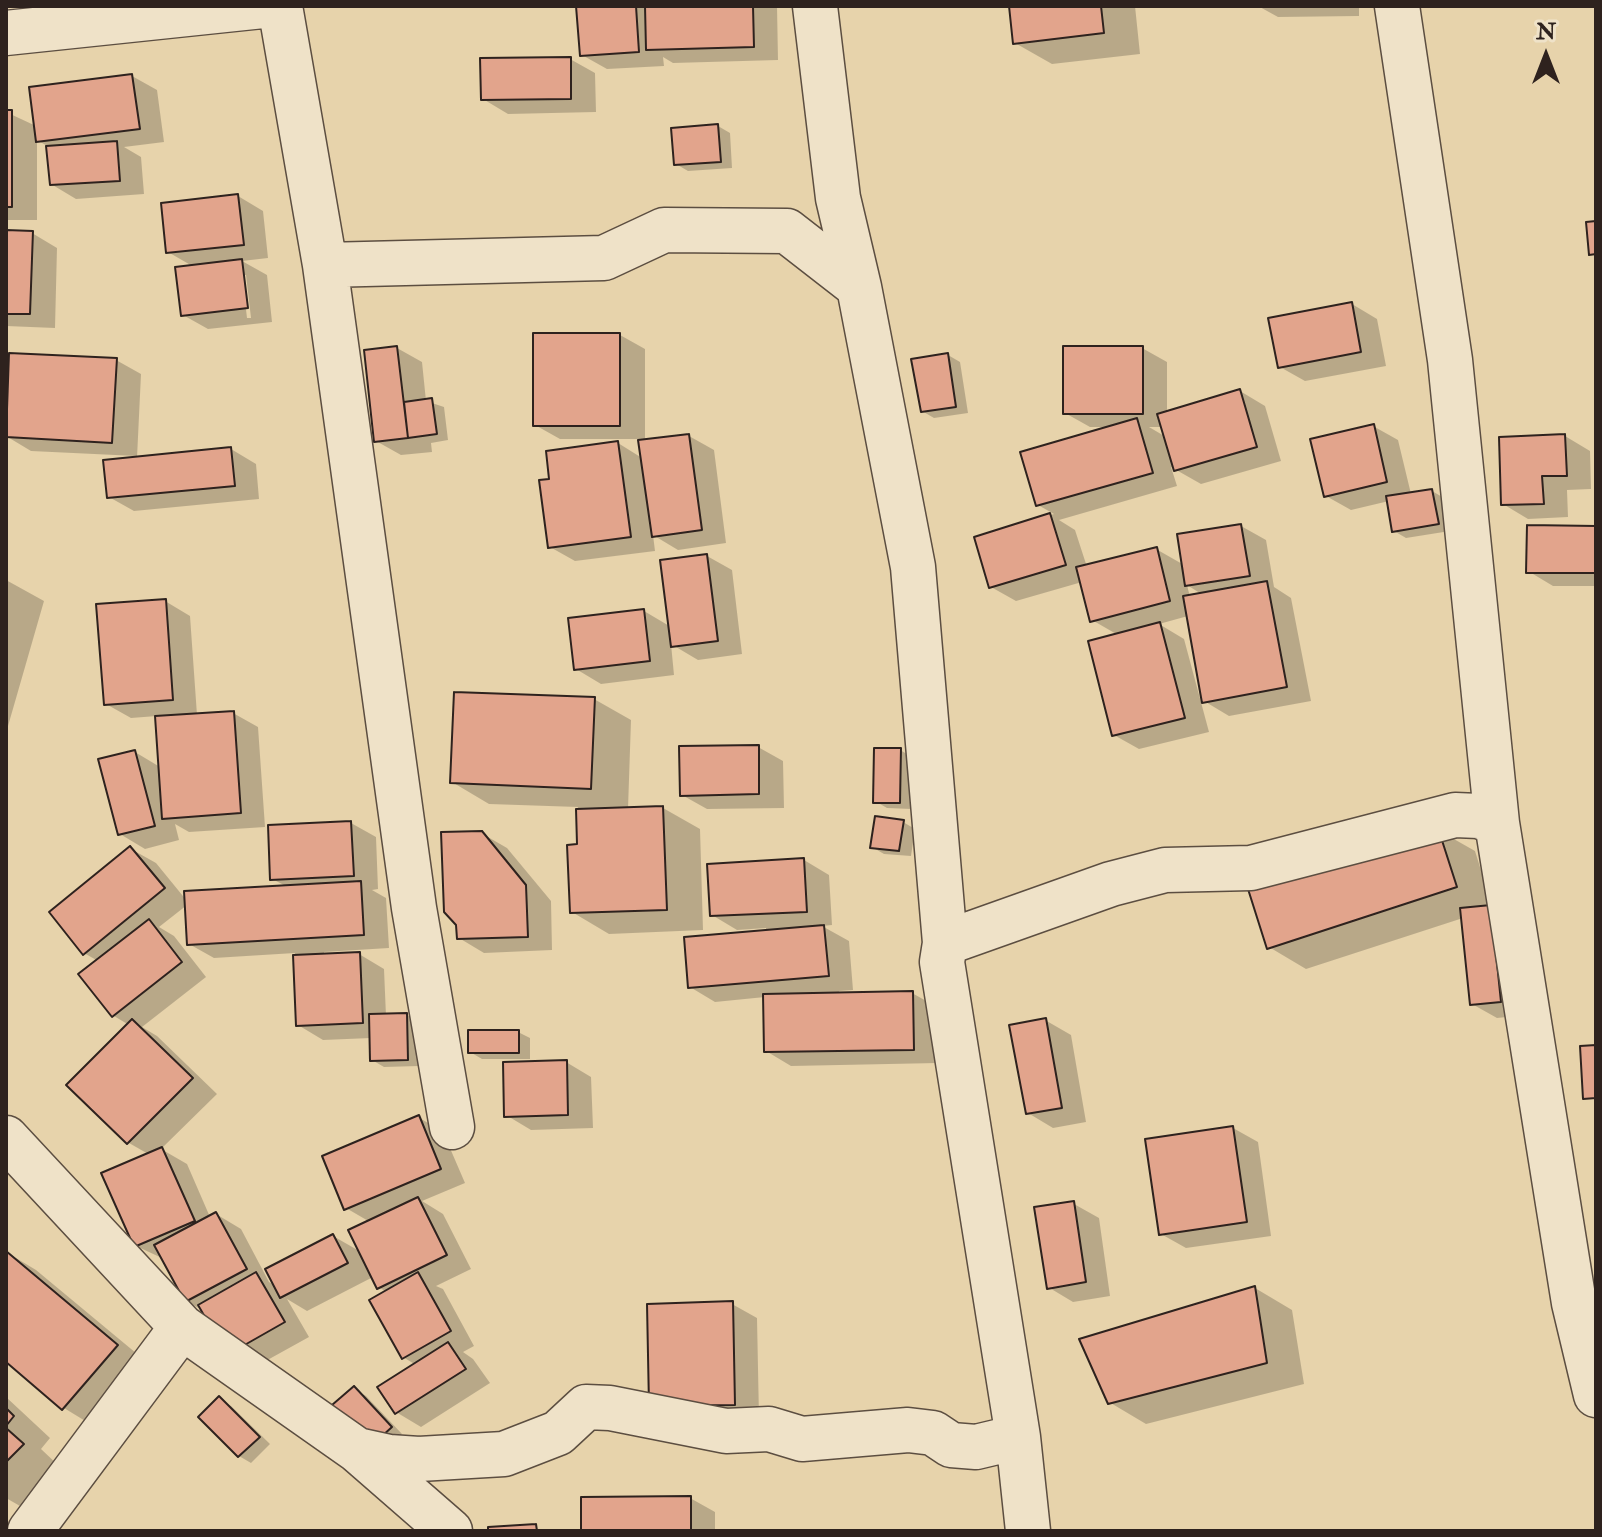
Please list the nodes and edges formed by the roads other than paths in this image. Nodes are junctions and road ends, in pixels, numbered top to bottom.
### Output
1 (263, 6) edge
2 (280, 6) edge
3 (815, 6) edge
4 (1397, 6) edge
5 (6, 33) edge
6 (325, 265) junction
7 (859, 287) junction
8 (1497, 823) junction
9 (945, 943) junction
10 (452, 1127) dead end
11 (6, 1138) edge
12 (182, 1327) junction
13 (1596, 1395) edge
14 (1018, 1437) junction
15 (357, 1450) junction
16 (30, 1531) edge
17 (450, 1531) edge
18 (1028, 1531) edge

1 - 5 street
2 - 6 street
3 - 7 street
4 - 8 street
6 - 7 street
6 - 10 street
7 - 9 street
8 - 9 street
8 - 13 street
9 - 14 street
11 - 12 street
12 - 15 street
12 - 16 street
14 - 15 street
14 - 18 street
15 - 17 street

